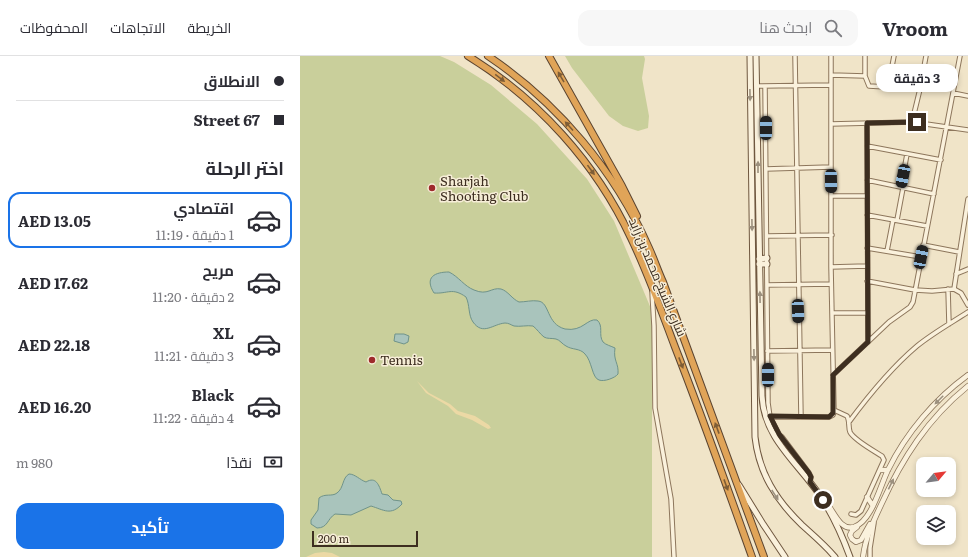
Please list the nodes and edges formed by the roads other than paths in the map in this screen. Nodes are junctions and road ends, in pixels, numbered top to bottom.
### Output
1 (463, 56) edge
2 (468, 56) edge
3 (488, 56) edge
4 (549, 56) edge
5 (750, 56) edge
6 (756, 56) edge
7 (795, 56) edge
8 (831, 56) edge
9 (865, 56) edge
10 (894, 56) edge
11 (926, 56) edge
12 (960, 56) edge
13 (476, 61) junction
14 (831, 75) junction
15 (864, 76) junction
16 (830, 85) junction
17 (758, 86) junction
18 (765, 86) junction
19 (796, 86) junction
20 (888, 87) junction
21 (920, 89) junction
22 (953, 92) junction
23 (968, 96) edge
24 (912, 122) junction
25 (867, 123) junction
26 (831, 124) junction
27 (947, 126) junction
28 (968, 130) edge
29 (867, 146) junction
30 (907, 154) junction
31 (941, 160) junction
32 (831, 167) junction
33 (796, 168) junction
34 (766, 169) junction
35 (867, 180) junction
36 (902, 188) junction
37 (934, 194) junction
38 (831, 196) junction
39 (867, 196) junction
40 (968, 200) edge
41 (867, 214) junction
42 (895, 220) junction
43 (927, 226) junction
44 (832, 235) junction
45 (766, 236) junction
46 (797, 236) junction
47 (923, 245) junction
48 (649, 248) junction
49 (867, 248) junction
50 (887, 251) junction
51 (959, 252) junction
52 (921, 257) junction
53 (759, 261) junction
54 (767, 261) junction
55 (867, 266) junction
56 (831, 267) junction
57 (968, 269) edge
58 (956, 274) junction
59 (867, 281) junction
60 (798, 284) junction
61 (831, 284) junction
62 (767, 285) junction
63 (652, 287) junction
64 (948, 289) junction
65 (954, 289) junction
66 (915, 290) junction
67 (968, 305) edge
68 (867, 312) junction
69 (968, 312) edge
70 (832, 313) junction
71 (949, 324) junction
72 (868, 342) junction
73 (800, 350) junction
74 (832, 350) junction
75 (768, 351) junction
76 (833, 375) junction
77 (968, 375) edge
78 (968, 386) edge
79 (834, 410) junction
80 (770, 416) junction
81 (801, 417) junction
82 (849, 422) junction
83 (771, 432) junction
84 (779, 434) junction
85 (881, 470) junction
86 (888, 470) junction
87 (737, 482) junction
88 (810, 482) junction
89 (819, 494) junction
90 (867, 497) junction
91 (873, 506) junction
92 (851, 514) dead end
93 (874, 519) junction
94 (860, 524) junction
95 (674, 557) edge
96 (752, 557) edge
97 (764, 557) edge
98 (785, 557) edge
99 (835, 557) edge
100 (850, 557) edge
101 (863, 557) edge
102 (870, 557) edge

1 - 13 highway
2 - 13 highway, شارع الشيخ محمد بن زايد
48 -> 3 highway, شارع الشيخ محمد بن زايد
48 -> 4 highway
5 -> 99 main road
6 - 17 main road
7 - 19 street
8 - 14 street
9 - 15 street
10 - 20 street
11 - 21 street
12 - 22 street
13 -> 63 highway, شارع الشيخ محمد بن زايد
14 - 15 street
14 - 16 street
15 - 20 street
16 - 19 street
16 - 26 street
17 - 18 street
53 -> 17 main road
18 - 19 street
18 - 34 street
19 - 33 street
20 - 21 street
21 - 24 street
22 - 23 street
22 - 27 street
24 - 25 street
24 - 27 street
25 - 26 street
25 - 29 street
26 - 32 street
27 - 28 street
27 - 31 street
29 - 30 street
29 - 35 street
30 - 31 street
30 - 36 street
31 - 37 street
32 - 33 street
32 - 38 street
33 - 34 street
33 - 46 street
34 - 45 street
35 - 36 street
35 - 39 street
36 - 37 street
36 - 42 street
37 - 43 street
38 - 39 street
38 - 44 street
39 - 41 street
40 - 51 street
41 - 42 street
41 - 49 street
42 - 43 street
42 - 50 street
43 - 47 street
44 - 46 street
44 - 56 street
45 - 46 street
45 - 54 street
46 - 60 street
47 - 51 street
47 - 52 street
87 -> 48 highway, شارع الشيخ محمد بن زايد
49 - 50 street
49 - 55 street
50 - 52 street
51 - 58 street
52 - 66 street
53 - 54 main road
83 -> 53 main road
54 - 62 street
55 - 56 street
55 - 59 street
56 - 61 street
57 - 58 street
58 - 65 street
59 - 66 street
59 - 68 street
60 - 61 street
60 - 62 street
60 - 73 street
61 - 70 street
62 - 75 street
63 - 95 street
63 -> 96 highway, شارع الشيخ محمد بن زايد
64 - 65 street
64 - 66 street
64 - 71 street
65 - 67 street
66 - 72 street
68 - 70 street
68 - 72 street
69 - 71 street
70 - 74 street
71 - 82 street
72 - 76 street
73 - 74 street
73 - 75 street
73 - 81 street
74 - 76 street
75 - 80 street
76 - 79 street
77 -> 86 street
93 -> 78 street
79 - 81 street
79 - 82 street
80 - 81 street
80 - 84 street
82 - 85 street
83 - 84 street
83 - 88 main road
84 - 88 street
85 - 86 street
85 - 90 street
86 - 91 street
87 - 97 highway, شارع الشيخ محمد بن زايد
87 - 98 main road
88 - 89 main road
89 - 94 street
89 - 100 main road
90 - 91 street
90 - 92 street
91 - 94 street
93 - 94 street
93 - 101 street
93 - 102 street

